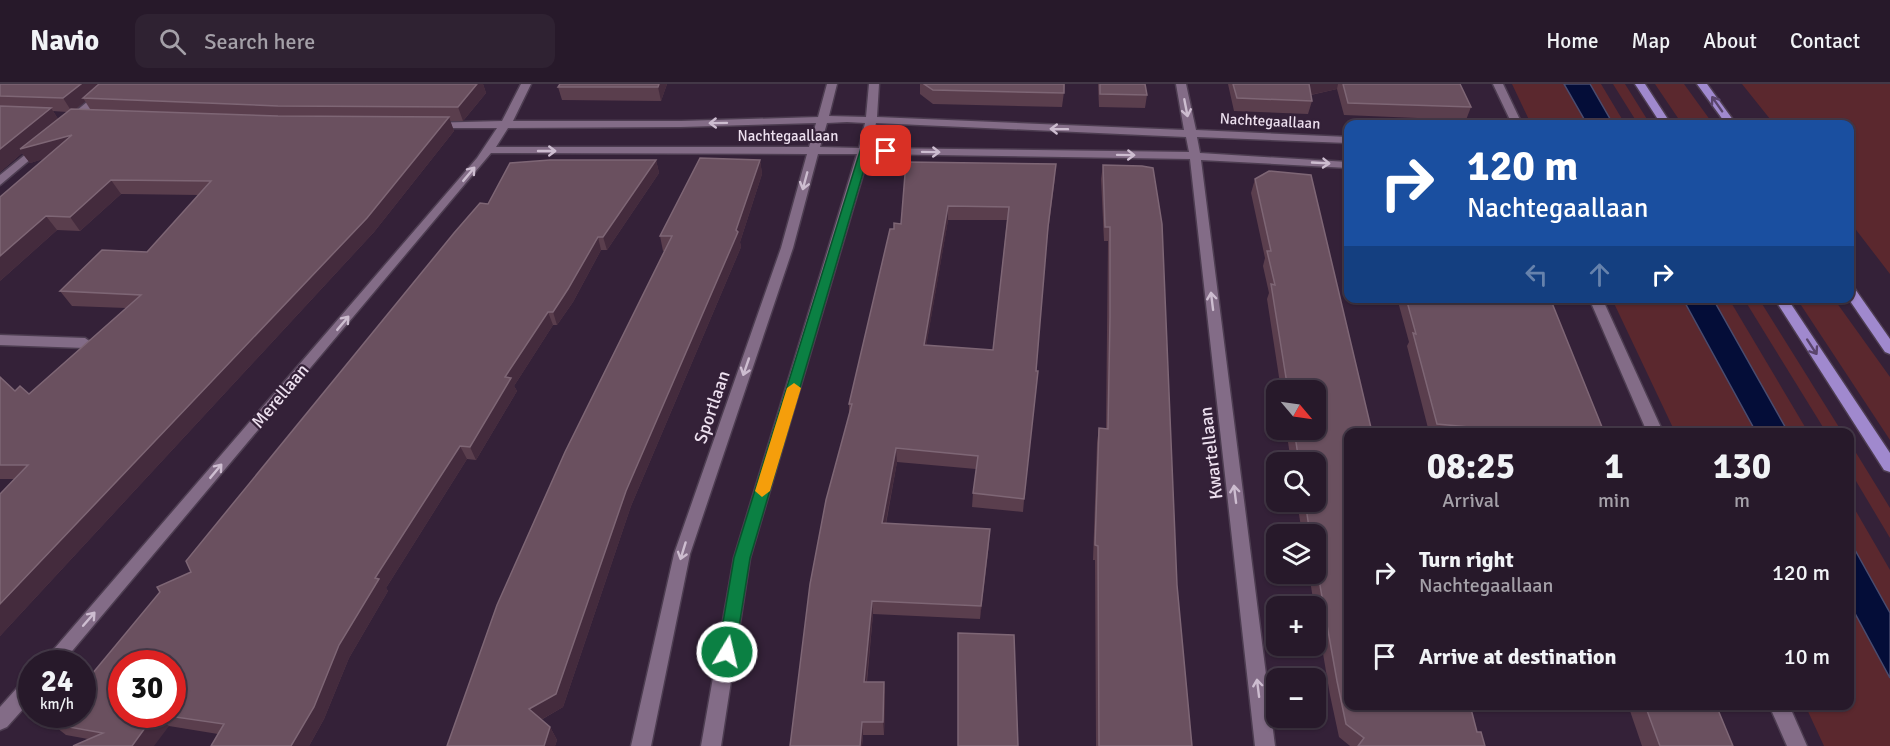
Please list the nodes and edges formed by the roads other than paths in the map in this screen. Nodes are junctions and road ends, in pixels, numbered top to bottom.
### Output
1 (115, 84) edge
2 (526, 84) edge
3 (832, 84) edge
4 (874, 84) edge
5 (1181, 84) edge
6 (1498, 84) edge
7 (1640, 84) edge
8 (1702, 84) edge
9 (94, 120) edge
10 (1515, 120) edge
11 (1663, 120) edge
12 (1728, 120) edge
13 (823, 121) junction
14 (871, 121) junction
15 (63, 124) junction
16 (419, 125) edge
17 (504, 126) junction
18 (1190, 132) junction
19 (1344, 140) edge
20 (489, 150) junction
21 (813, 151) junction
22 (864, 151) junction
23 (1195, 156) junction
24 (1344, 165) edge
25 (0, 181) edge
26 (1854, 298) edge
27 (1597, 303) edge
28 (1783, 303) edge
29 (0, 340) edge
30 (85, 342) edge
31 (1890, 349) edge
32 (1653, 428) edge
33 (1890, 466) edge
34 (62, 650) edge
35 (18, 701) edge
36 (1781, 710) edge
37 (0, 721) edge
38 (641, 746) edge
39 (711, 746) edge
40 (1265, 746) edge
41 (1797, 746) edge

1 - 15 street
2 - 17 street, Merellaan
3 - 13 street, Sportlaan
4 - 14 street
5 -> 18 street
6 - 10 street
7 - 11 main road
12 -> 8 main road
9 - 15 street
13 - 14 street, Nachtegaallaan
13 -> 17 street, Nachtegaallaan
13 - 21 street, Sportlaan
18 -> 14 street, Nachtegaallaan
14 - 22 street
15 - 25 street
16 - 17 street, Nachtegaallaan
17 - 20 street, Merellaan
18 - 19 street, Nachtegaallaan
18 - 23 street
20 -> 21 street, Nachtegaallaan
34 -> 20 street, Merellaan
21 - 22 street, Nachtegaallaan
21 -> 38 street, Sportlaan
22 -> 23 street, Nachtegaallaan
22 - 39 street
23 -> 24 street, Nachtegaallaan
40 -> 23 street, Kwartellaan
26 - 31 main road
27 - 32 street
28 -> 33 main road
29 - 30 street
35 - 37 street
36 - 41 street

